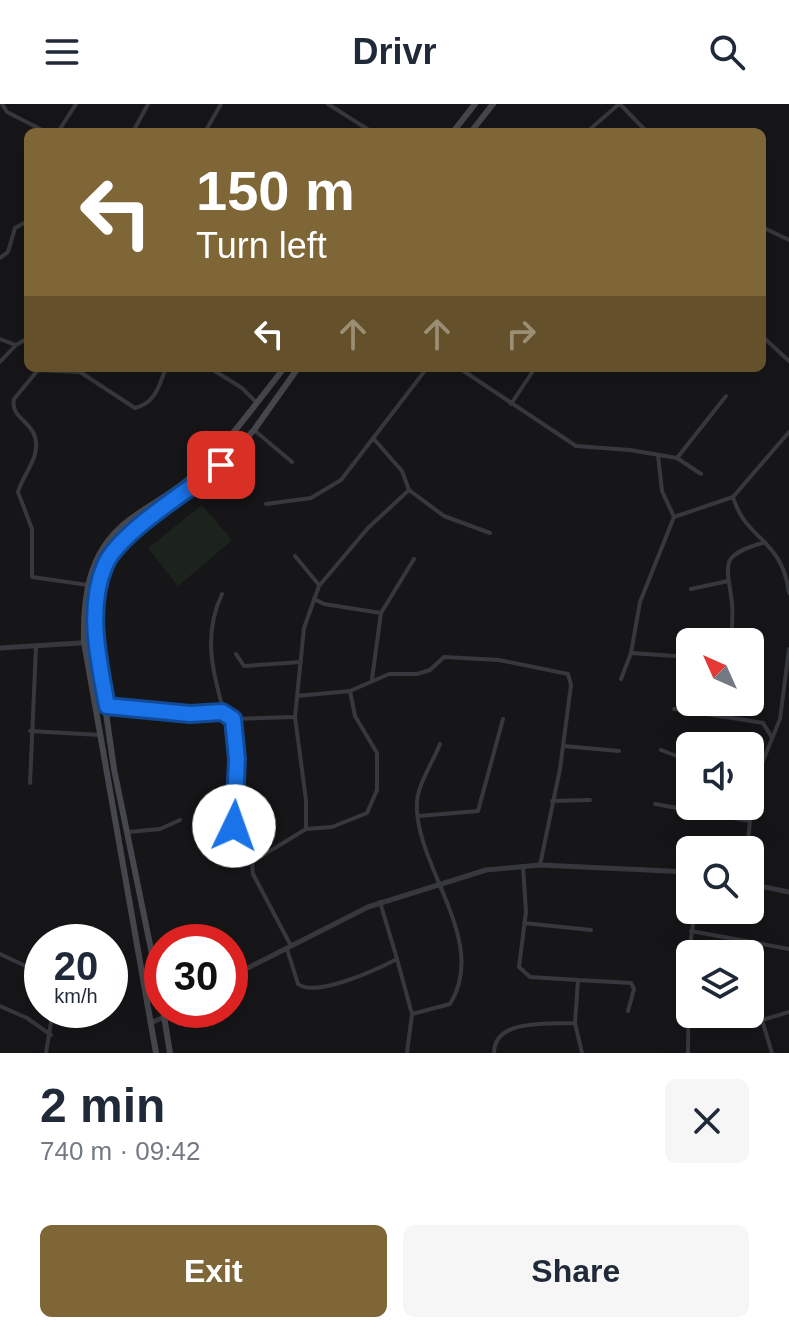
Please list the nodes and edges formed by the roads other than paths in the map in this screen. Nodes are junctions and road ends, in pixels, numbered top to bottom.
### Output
1 (2, 104) edge
2 (76, 104) edge
3 (148, 104) edge
4 (221, 104) edge
5 (328, 104) edge
6 (475, 104) edge
7 (493, 104) edge
8 (620, 104) edge
9 (38, 128) edge
10 (61, 128) edge
11 (135, 128) edge
12 (207, 128) edge
13 (365, 128) edge
14 (456, 128) edge
15 (474, 128) edge
16 (592, 128) edge
17 (643, 128) edge
18 (24, 223) edge
19 (766, 229) edge
20 (789, 240) edge
21 (0, 258) edge
22 (0, 339) edge
23 (24, 340) edge
24 (766, 340) edge
25 (16, 345) junction
26 (2, 353) edge
27 (789, 361) edge
28 (0, 362) edge
29 (38, 372) edge
30 (80, 372) edge
31 (164, 372) edge
32 (216, 372) edge
33 (281, 372) edge
34 (295, 372) edge
35 (424, 372) edge
36 (465, 372) edge
37 (532, 372) edge
38 (726, 396) dead end
39 (257, 403) junction
40 (511, 404) junction
41 (254, 430) junction
42 (789, 432) edge
43 (373, 438) junction
44 (658, 455) junction
45 (677, 458) junction
46 (292, 462) dead end
47 (701, 474) dead end
48 (409, 490) junction
49 (733, 497) junction
50 (266, 504) dead end
51 (674, 517) junction
52 (490, 533) dead end
53 (765, 542) junction
54 (295, 556) dead end
55 (414, 559) dead end
56 (728, 581) junction
57 (88, 585) junction
58 (319, 586) junction
59 (691, 589) dead end
60 (789, 593) edge
61 (222, 594) dead end
62 (313, 598) junction
63 (381, 613) junction
64 (731, 628) edge
65 (84, 642) junction
66 (96, 642) junction
67 (36, 647) junction
68 (0, 648) edge
69 (789, 649) edge
70 (631, 653) junction
71 (236, 654) dead end
72 (676, 656) edge
73 (301, 662) junction
74 (621, 679) dead end
75 (372, 680) junction
76 (350, 691) junction
77 (297, 696) junction
78 (107, 706) junction
79 (674, 709) dead end
80 (224, 712) junction
81 (295, 717) junction
82 (726, 717) joint
83 (233, 719) junction
84 (503, 719) dead end
85 (30, 731) junction
86 (100, 735) junction
87 (771, 736) junction
88 (440, 744) dead end
89 (563, 746) junction
90 (661, 750) dead end
91 (619, 751) dead end
92 (764, 753) edge
93 (676, 756) edge
94 (30, 783) dead end
95 (590, 800) dead end
96 (552, 801) junction
97 (655, 804) dead end
98 (419, 816) junction
99 (180, 820) dead end
100 (750, 821) joint
101 (306, 829) junction
102 (128, 832) junction
103 (748, 836) edge
104 (252, 862) junction
105 (540, 865) junction
106 (523, 866) junction
107 (676, 871) edge
108 (440, 883) junction
109 (764, 887) edge
110 (789, 892) edge
111 (380, 902) junction
112 (524, 923) junction
113 (146, 924) edge
114 (692, 924) edge
115 (591, 930) dead end
116 (691, 931) junction
117 (288, 946) junction
118 (789, 949) edge
119 (0, 954) edge
120 (397, 959) junction
121 (24, 965) edge
122 (248, 967) edge
123 (578, 980) junction
124 (144, 988) edge
125 (0, 1006) edge
126 (628, 1011) dead end
127 (789, 1012) edge
128 (412, 1014) junction
129 (575, 1023) junction
130 (52, 1028) edge
131 (151, 1028) edge
132 (166, 1028) edge
133 (51, 1035) junction
134 (46, 1053) edge
135 (156, 1053) edge
136 (170, 1053) edge
137 (407, 1053) edge
138 (494, 1053) edge
139 (582, 1053) edge
140 (688, 1053) edge
141 (772, 1053) edge

1 - 9 street
2 - 10 street
3 - 11 street
4 - 12 street
5 - 13 street
6 - 14 main road
7 - 15 main road
8 - 16 street
8 - 17 street
18 - 21 street
19 - 20 street
22 - 25 street
23 - 25 street
24 - 27 street
25 - 26 street
26 - 28 street
29 - 57 street
30 - 31 street
32 - 39 street
33 - 39 main road
34 - 41 main road
35 - 43 street
36 - 40 street
37 - 40 street
38 - 45 street
39 - 57 main road
40 - 44 street
41 - 46 street
41 - 66 main road
42 - 49 street
43 - 48 street
43 - 50 street
44 - 45 street
44 - 51 street
45 - 47 street
48 - 52 street
48 - 58 street
49 - 51 street
49 - 53 street
51 - 70 street
53 - 56 street
53 - 60 street
54 - 58 street
55 - 63 street
56 - 59 street
56 - 64 street
57 - 65 main road
58 - 62 street
61 - 80 street
62 - 63 street
62 - 73 street
63 - 75 street
65 - 66 street
65 - 67 street
65 - 86 main road
66 - 78 main road
67 - 68 street
67 - 85 street
69 - 87 street
70 - 72 street
70 - 74 street
71 - 73 street
73 - 77 street
75 - 76 street
75 - 89 street
76 - 77 street
76 - 101 street
77 - 81 street
78 - 80 street
78 - 102 main road
79 - 82 street
80 - 83 street
81 - 83 street
81 - 101 street
82 - 87 street
83 - 104 street
84 - 98 street
85 - 86 street
85 - 94 street
86 - 124 main road
87 - 92 street
88 - 98 street
89 - 91 street
89 - 96 street
90 - 93 street
95 - 96 street
96 - 105 street
97 - 100 street
98 - 108 street
99 - 102 street
100 - 103 street
101 - 104 street
102 - 113 main road
104 - 117 street
105 - 106 street
105 - 107 street
106 - 108 street
106 - 112 street
108 - 111 street
108 - 128 street
109 - 110 street
111 - 117 street
111 - 120 street
112 - 115 street
112 - 123 street
114 - 116 street
116 - 118 street
116 - 140 street
117 - 120 street
117 - 122 street
119 - 121 street
120 - 128 street
123 - 126 street
123 - 129 street
125 - 133 street
127 - 141 street
128 - 137 street
129 - 138 street
129 - 139 street
130 - 133 street
131 - 135 main road
132 - 136 main road
133 - 134 street

